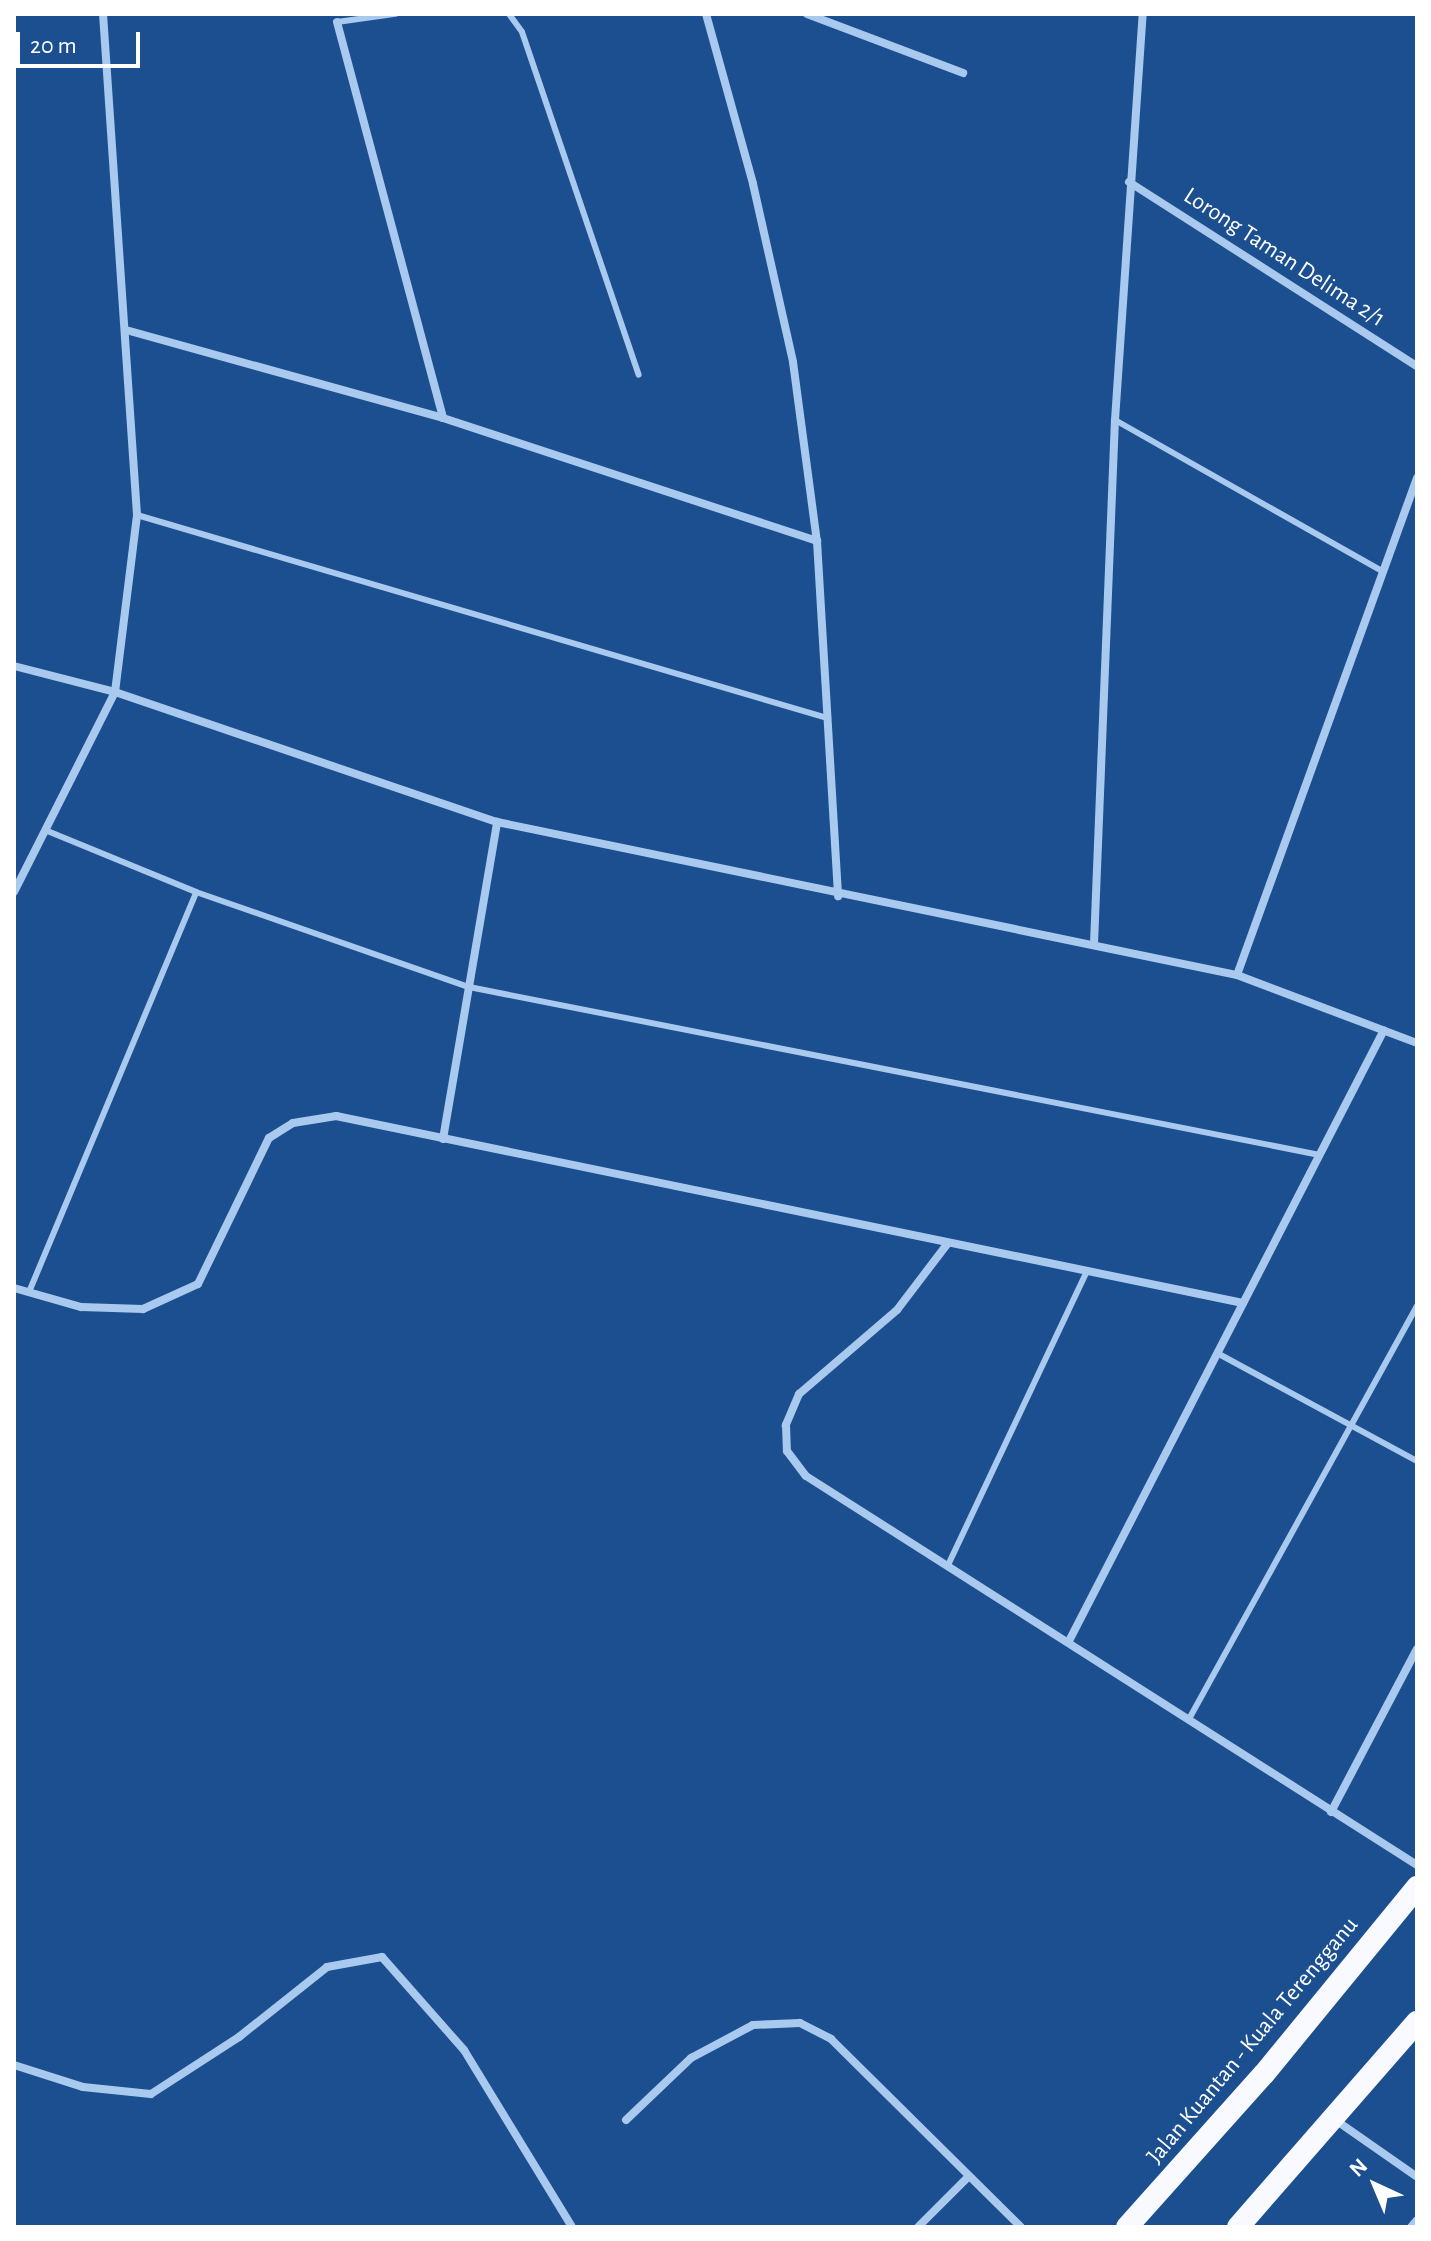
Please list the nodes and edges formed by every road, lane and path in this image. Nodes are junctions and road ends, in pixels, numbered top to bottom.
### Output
1 (103, 14) edge
2 (395, 14) edge
3 (509, 14) edge
4 (706, 14) edge
5 (807, 14) edge
6 (1143, 14) edge
7 (337, 22) joint
8 (963, 73) dead end
9 (1129, 182) junction
10 (126, 330) junction
11 (1417, 366) edge
12 (639, 375) dead end
13 (443, 418) junction
14 (1115, 420) junction
15 (1417, 478) edge
16 (137, 515) junction
17 (817, 541) junction
18 (1380, 570) junction
19 (14, 666) edge
20 (115, 692) junction
21 (827, 718) junction
22 (497, 822) junction
23 (45, 830) junction
24 (14, 892) edge
25 (196, 892) junction
26 (838, 896) junction
27 (1094, 944) junction
28 (1237, 975) junction
29 (469, 987) junction
30 (1384, 1030) junction
31 (1417, 1043) edge
32 (443, 1139) junction
33 (1320, 1155) junction
34 (948, 1243) junction
35 (1087, 1271) junction
36 (14, 1288) edge
37 (29, 1292) junction
38 (1243, 1303) junction
39 (1417, 1306) edge
40 (1217, 1353) junction
41 (1351, 1424) junction
42 (1417, 1461) edge
43 (949, 1563) junction
44 (1069, 1641) junction
45 (1417, 1649) edge
46 (1189, 1719) junction
47 (1331, 1812) junction
48 (1417, 1865) edge
49 (1417, 1887) edge
50 (1417, 2022) edge
51 (14, 2065) edge
52 (1334, 2118) junction
53 (626, 2120) dead end
54 (969, 2176) junction
55 (1417, 2177) edge
56 (1417, 2220) edge
57 (572, 2227) edge
58 (918, 2227) edge
59 (1021, 2227) edge
60 (1127, 2227) edge
61 (1238, 2227) edge
62 (1411, 2227) edge

1 - 10 street
2 - 7 lane
3 - 12 lane
4 - 17 street
5 - 8 street
6 - 9 street
7 - 13 street
9 - 11 street, Lorong Taman Delima 2/1
9 - 14 street
10 - 13 street
10 - 16 street
13 - 17 street
14 - 18 lane
14 - 27 street
15 - 18 street
16 - 20 street
16 - 21 lane
17 - 21 street
18 - 28 street
19 - 20 street
20 - 22 street
20 - 23 street
21 - 26 street
22 - 26 street
22 - 29 street
23 - 24 street
23 - 25 lane
25 - 29 lane
25 - 37 lane
26 - 27 street
27 - 28 street
28 - 30 street
29 - 32 street
29 - 33 lane
30 - 31 street
30 - 33 street
32 - 34 street
32 - 37 street
33 - 38 street
34 - 35 street
34 - 43 street
35 - 38 street
35 - 43 lane
36 - 37 street
38 - 40 street
39 - 41 lane
40 - 41 lane
40 - 44 street
41 - 42 lane
41 - 46 lane
43 - 44 street
44 - 46 street
45 - 47 street
46 - 47 street
47 - 48 street
49 - 60 highway, Jalan Kuantan - Kuala Terengganu
50 - 52 highway
51 - 57 street
52 - 55 street
52 - 61 highway
53 - 54 street
54 - 58 street
54 - 59 street
56 - 62 street

